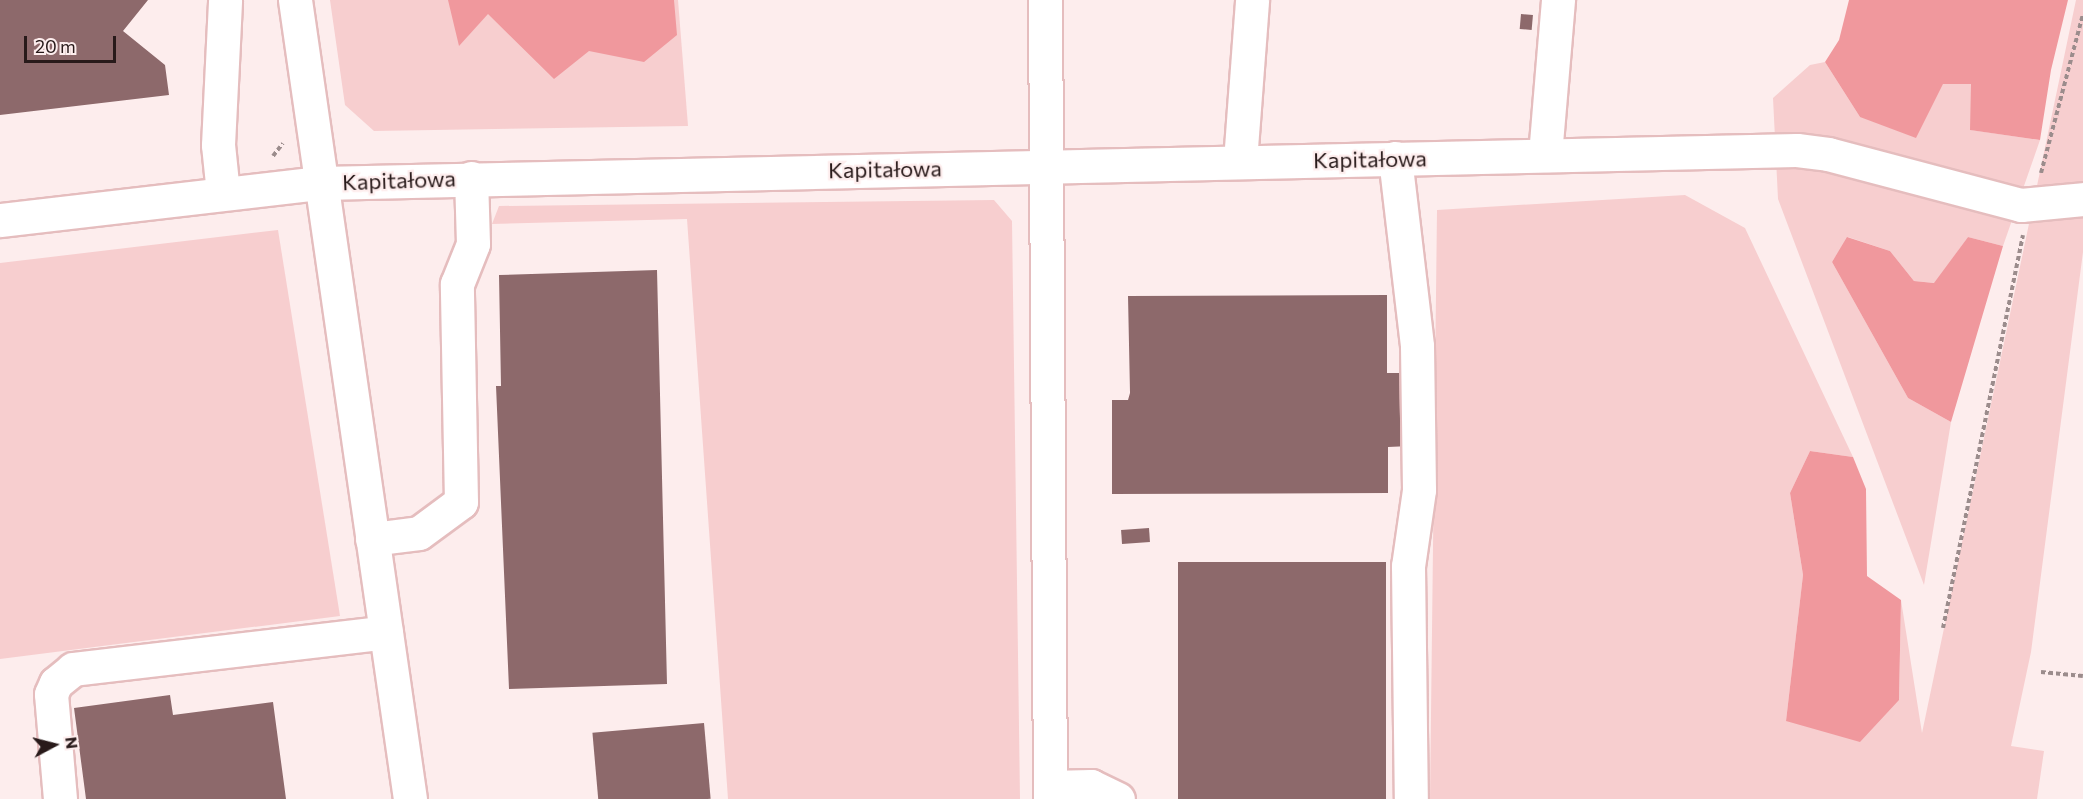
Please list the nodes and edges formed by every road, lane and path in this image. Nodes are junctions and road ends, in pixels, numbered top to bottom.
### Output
1 (225, 0) edge
2 (295, 0) edge
3 (1045, 0) edge
4 (1252, 0) edge
5 (1558, 0) edge
6 (2083, 14) edge
7 (1545, 155) junction
8 (1395, 158) junction
9 (1240, 161) junction
10 (1047, 165) junction
11 (471, 178) junction
12 (321, 183) junction
13 (223, 193) junction
14 (2083, 199) edge
15 (2026, 205) junction
16 (0, 220) edge
17 (372, 540) junction
18 (1943, 628) dead end
19 (386, 632) junction
20 (2041, 672) dead end
21 (2083, 676) edge
22 (1050, 793) edge
23 (60, 799) edge
24 (410, 799) edge
25 (1118, 799) edge
26 (1411, 799) edge

1 - 13 street
2 - 12 street
3 - 10 street
4 - 9 street
5 - 7 street
6 - 15 path
7 - 8 street, Kapitałowa
7 - 15 street, Kapitałowa
8 - 9 street, Kapitałowa
8 - 26 street
9 - 10 street, Kapitałowa
10 - 11 street, Kapitałowa
10 - 22 street
11 - 12 street, Kapitałowa
11 - 17 street
12 - 13 street, Kapitałowa
12 - 17 street
13 - 16 street, Kapitałowa
14 - 15 street
15 - 18 path
17 - 19 street
19 - 23 street
19 - 24 street
20 - 21 path
22 - 25 street

